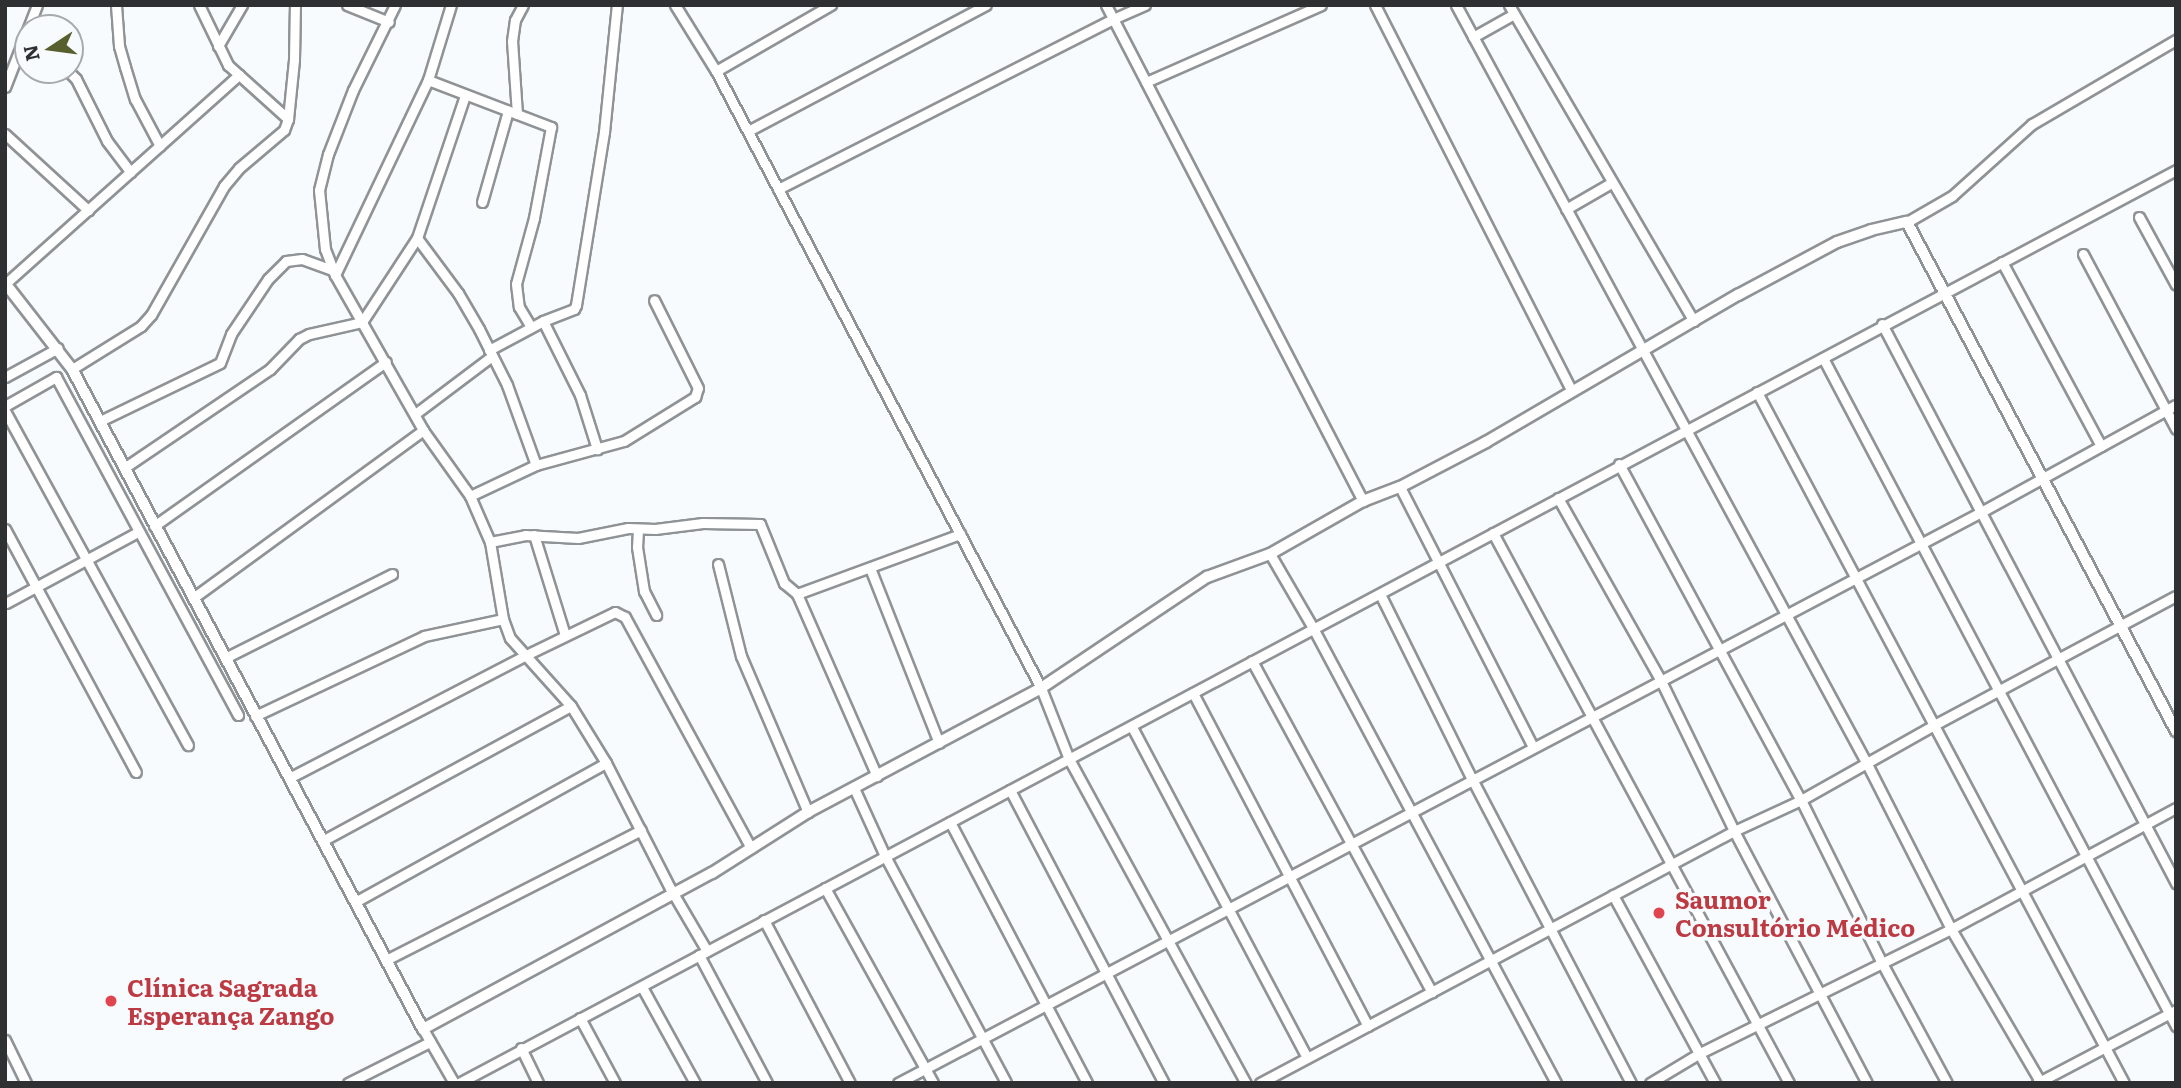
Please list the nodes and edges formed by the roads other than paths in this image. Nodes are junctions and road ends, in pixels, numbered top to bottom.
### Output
1 (116, 5) edge
2 (199, 5) edge
3 (242, 5) edge
4 (295, 5) edge
5 (347, 5) edge
6 (395, 5) edge
7 (451, 5) edge
8 (523, 5) edge
9 (617, 5) edge
10 (831, 5) edge
11 (986, 5) edge
12 (1106, 5) edge
13 (1145, 5) edge
14 (1321, 5) edge
15 (1375, 5) edge
16 (1456, 5) edge
17 (681, 7) edge
18 (1511, 9) edge
19 (1113, 19) junction
20 (389, 22) junction
21 (1473, 37) junction
22 (2176, 40) edge
23 (218, 47) junction
24 (716, 71) junction
25 (239, 75) junction
26 (7, 76) edge
27 (429, 80) junction
28 (1146, 82) junction
29 (78, 84) edge
30 (5, 87) edge
31 (465, 95) junction
32 (512, 113) junction
33 (288, 120) junction
34 (748, 131) junction
35 (5, 134) edge
36 (160, 146) junction
37 (2176, 170) edge
38 (131, 172) junction
39 (1611, 183) junction
40 (778, 189) junction
41 (482, 202) dead end
42 (1566, 209) junction
43 (88, 210) junction
44 (2139, 217) dead end
45 (1907, 222) junction
46 (417, 237) junction
47 (2083, 254) dead end
48 (2002, 262) junction
49 (334, 272) junction
50 (5, 283) edge
51 (2176, 285) edge
52 (1942, 293) junction
53 (654, 300) dead end
54 (543, 321) junction
55 (1694, 321) junction
56 (362, 323) junction
57 (1882, 324) junction
58 (531, 327) junction
59 (58, 348) junction
60 (1643, 352) junction
61 (491, 353) junction
62 (1823, 358) junction
63 (386, 362) junction
64 (72, 369) junction
65 (5, 377) edge
66 (1571, 390) junction
67 (1758, 392) junction
68 (2176, 405) edge
69 (5, 408) edge
70 (2166, 410) junction
71 (415, 414) junction
72 (100, 421) junction
73 (2176, 429) edge
74 (424, 430) junction
75 (1686, 430) junction
76 (2101, 446) junction
77 (597, 449) junction
78 (1619, 464) junction
79 (536, 465) junction
80 (124, 468) junction
81 (2041, 478) junction
82 (1399, 487) junction
83 (470, 496) junction
84 (1558, 498) junction
85 (1363, 501) junction
86 (1981, 512) junction
87 (154, 526) junction
88 (5, 529) edge
89 (638, 529) junction
90 (138, 532) junction
91 (1493, 533) junction
92 (960, 534) junction
93 (534, 535) junction
94 (1921, 541) junction
95 (490, 542) junction
96 (1270, 554) junction
97 (86, 560) junction
98 (1437, 560) junction
99 (718, 564) dead end
100 (870, 568) junction
101 (391, 574) dead end
102 (1856, 577) junction
103 (37, 588) junction
104 (797, 594) junction
105 (1380, 594) junction
106 (2176, 596) edge
107 (193, 598) junction
108 (5, 603) edge
109 (1784, 614) junction
110 (656, 615) dead end
111 (503, 619) junction
112 (2119, 626) junction
113 (1313, 628) junction
114 (565, 635) junction
115 (1720, 648) junction
116 (524, 656) junction
117 (225, 658) junction
118 (2057, 658) junction
119 (1252, 661) junction
120 (1661, 681) junction
121 (1041, 688) junction
122 (1997, 691) junction
123 (1193, 692) junction
124 (571, 706) junction
125 (238, 715) dead end
126 (256, 716) junction
127 (1591, 716) junction
128 (1934, 725) junction
129 (1132, 727) junction
130 (2176, 731) edge
131 (939, 743) junction
132 (188, 745) dead end
133 (1534, 747) junction
134 (1069, 759) junction
135 (1866, 762) junction
136 (606, 763) junction
137 (136, 772) dead end
138 (877, 776) junction
139 (289, 778) junction
140 (1472, 779) junction
141 (854, 788) junction
142 (1010, 790) junction
143 (1801, 800) junction
144 (2176, 808) edge
145 (1411, 811) junction
146 (808, 812) junction
147 (950, 822) junction
148 (2147, 825) junction
149 (641, 830) junction
150 (1734, 831) junction
151 (322, 841) junction
152 (1351, 843) junction
153 (751, 848) junction
154 (885, 856) junction
155 (2085, 857) junction
156 (1671, 864) junction
157 (1289, 876) junction
158 (2176, 883) edge
159 (825, 888) junction
160 (2022, 890) junction
161 (674, 894) junction
162 (1613, 895) junction
163 (355, 902) junction
164 (1229, 909) junction
165 (764, 920) junction
166 (1551, 928) junction
167 (1951, 929) junction
168 (1171, 940) junction
169 (703, 953) junction
170 (386, 960) junction
171 (1490, 960) junction
172 (1882, 963) junction
173 (1107, 972) junction
174 (642, 987) junction
175 (1432, 992) junction
176 (1821, 992) junction
177 (1046, 1003) junction
178 (2172, 1012) edge
179 (580, 1018) junction
180 (1758, 1025) junction
181 (2176, 1026) edge
182 (1368, 1027) junction
183 (423, 1029) junction
184 (983, 1038) junction
185 (5, 1040) edge
186 (430, 1042) junction
187 (521, 1048) junction
188 (2106, 1048) junction
189 (1700, 1053) junction
190 (1307, 1058) junction
191 (926, 1069) junction
192 (2039, 1082) edge
193 (26, 1083) edge
194 (348, 1083) edge
195 (454, 1083) edge
196 (459, 1083) edge
197 (538, 1083) edge
198 (615, 1083) edge
199 (695, 1083) edge
200 (767, 1083) edge
201 (850, 1083) edge
202 (898, 1083) edge
203 (933, 1083) edge
204 (1006, 1083) edge
205 (1087, 1083) edge
206 (1164, 1083) edge
207 (1246, 1083) edge
208 (1260, 1083) edge
209 (1556, 1083) edge
210 (1632, 1083) edge
211 (1650, 1083) edge
212 (1715, 1083) edge
213 (1789, 1083) edge
214 (1867, 1083) edge
215 (1947, 1083) edge
216 (2124, 1083) edge

1 - 36 street
2 - 23 street
3 - 23 street
4 - 33 street
5 - 20 street
6 - 20 street
7 - 27 street
8 - 32 street
9 - 54 street
10 - 24 street
11 - 34 street
12 - 19 street
13 - 19 street
14 - 28 street
15 - 66 street
16 - 21 street
17 - 24 street
18 - 21 street
18 - 39 street
19 - 28 street
19 - 40 street
20 - 49 street
21 - 42 street
22 - 45 street
23 - 25 street
24 - 34 street
25 - 33 street
25 - 36 street
26 - 30 street
27 - 31 street
27 - 49 street
28 - 85 street
29 - 38 street
31 - 32 street
31 - 46 street
32 - 41 street
32 - 58 street
33 - 64 street
34 - 40 street
35 - 43 street
36 - 38 street
37 - 48 street
38 - 43 street
39 - 42 street
39 - 55 street
40 - 92 street
42 - 60 street
43 - 50 street
44 - 51 street
45 - 52 street
45 - 55 street
46 - 56 street
46 - 61 street
47 - 70 street
48 - 52 street
48 - 76 street
49 - 56 street
49 - 72 street
50 - 59 street
52 - 57 street
52 - 81 street
53 - 77 street
54 - 58 street
54 - 77 street
55 - 60 street
56 - 63 street
56 - 80 street
57 - 62 street
57 - 86 street
58 - 61 street
59 - 64 street
59 - 65 street
60 - 66 street
60 - 75 street
61 - 71 street
61 - 79 street
62 - 67 street
62 - 94 street
63 - 71 street
63 - 87 street
64 - 72 street
66 - 82 street
67 - 75 street
67 - 102 street
68 - 70 street
69 - 90 street
69 - 97 street
70 - 73 street
70 - 76 street
71 - 74 street
72 - 80 street
74 - 83 street
74 - 107 street
75 - 78 street
75 - 109 street
76 - 81 street
77 - 79 street
78 - 84 street
78 - 115 street
79 - 83 street
80 - 87 street
81 - 86 street
81 - 112 street
82 - 85 street
82 - 98 street
83 - 95 street
84 - 91 street
84 - 120 street
85 - 96 street
86 - 94 street
86 - 118 street
87 - 107 street
88 - 103 street
89 - 93 street
89 - 104 street
89 - 110 street
90 - 97 street
90 - 125 street
91 - 98 street
91 - 127 street
92 - 100 street
92 - 121 street
93 - 95 street
93 - 114 street
94 - 102 street
94 - 122 street
95 - 111 street
96 - 113 street
96 - 121 street
97 - 103 street
97 - 132 street
98 - 105 street
98 - 133 street
99 - 146 street
100 - 104 street
100 - 131 street
101 - 117 street
102 - 109 street
102 - 128 street
103 - 108 street
103 - 137 street
104 - 138 street
105 - 113 street
105 - 140 street
106 - 112 street
107 - 117 street
109 - 115 street
109 - 135 street
111 - 116 street
111 - 126 street
112 - 118 street
112 - 130 street
113 - 119 street
113 - 145 street
114 - 116 street
114 - 153 street
115 - 120 street
115 - 143 street
116 - 124 street
116 - 139 street
117 - 126 street
118 - 122 street
118 - 148 street
119 - 123 street
119 - 152 street
120 - 127 street
120 - 150 street
121 - 131 street
121 - 134 street
122 - 128 street
122 - 155 street
123 - 129 street
123 - 157 street
124 - 136 street
124 - 151 street
126 - 139 street
127 - 133 street
127 - 156 street
128 - 135 street
128 - 160 street
129 - 134 street
129 - 164 street
131 - 138 street
133 - 140 street
134 - 142 street
134 - 168 street
135 - 143 street
135 - 167 street
136 - 149 street
136 - 163 street
138 - 141 street
139 - 151 street
140 - 145 street
140 - 166 street
141 - 146 street
141 - 154 street
142 - 147 street
142 - 173 street
143 - 150 street
143 - 172 street
144 - 148 street
145 - 152 street
145 - 171 street
146 - 153 street
147 - 154 street
147 - 177 street
148 - 155 street
148 - 158 street
149 - 161 street
149 - 170 street
150 - 156 street
150 - 176 street
151 - 163 street
152 - 157 street
152 - 175 street
153 - 161 street
154 - 159 street
154 - 184 street
155 - 160 street
155 - 178 street
156 - 162 street
156 - 180 street
157 - 164 street
157 - 182 street
159 - 165 street
159 - 191 street
160 - 167 street
160 - 188 street
161 - 169 street
161 - 183 street
162 - 166 street
162 - 189 street
163 - 170 street
164 - 168 street
164 - 190 street
165 - 169 street
165 - 201 street
166 - 171 street
166 - 210 street
167 - 172 street
167 - 192 street
168 - 173 street
168 - 207 street
169 - 174 street
169 - 200 street
170 - 183 street
171 - 175 street
171 - 209 street
172 - 176 street
172 - 215 street
173 - 177 street
173 - 206 street
174 - 179 street
174 - 199 street
175 - 182 street
176 - 180 street
176 - 214 street
177 - 184 street
177 - 205 street
178 - 181 street
178 - 188 street
179 - 187 street
179 - 198 street
180 - 189 street
180 - 213 street
182 - 190 street
183 - 186 street
184 - 191 street
184 - 204 street
185 - 193 street
186 - 194 street
186 - 195 street
187 - 196 street
187 - 197 street
188 - 192 street
188 - 216 street
189 - 211 street
189 - 212 street
190 - 208 street
191 - 202 street
191 - 203 street

